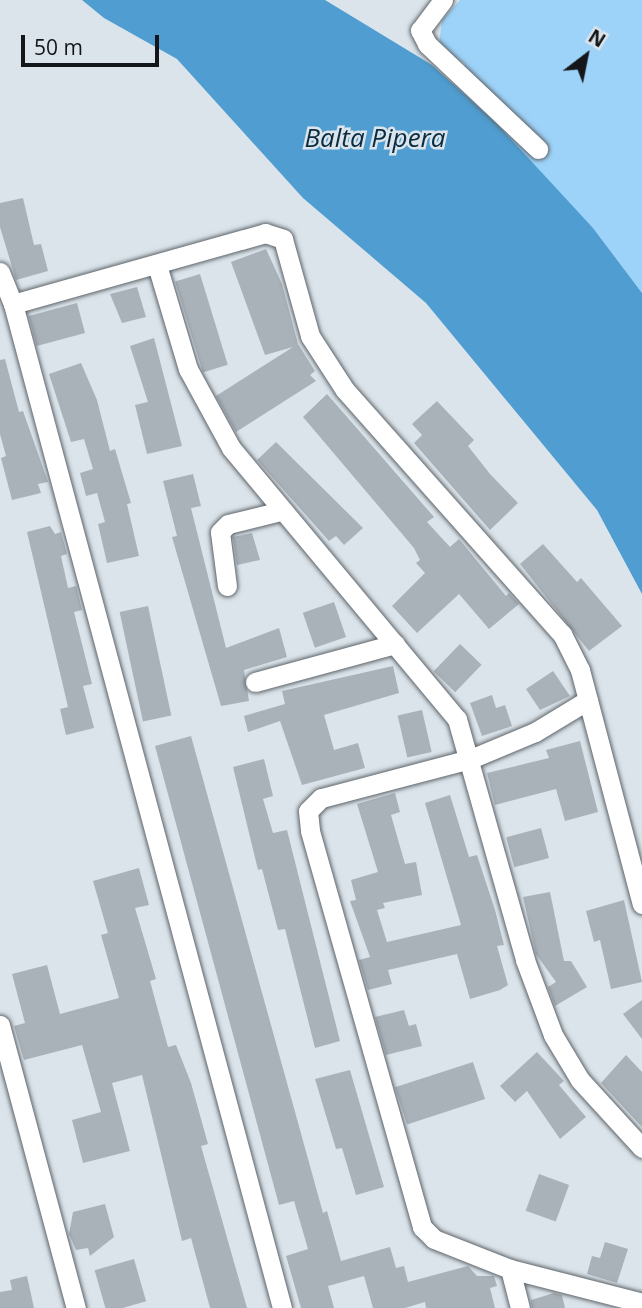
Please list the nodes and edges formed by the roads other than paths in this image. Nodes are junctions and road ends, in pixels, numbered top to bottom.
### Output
1 (443, 0) edge
2 (538, 149) dead end
3 (157, 265) junction
4 (0, 272) edge
5 (13, 304) junction
6 (281, 511) junction
7 (227, 586) dead end
8 (395, 644) junction
9 (255, 682) dead end
10 (588, 700) junction
11 (470, 759) junction
12 (642, 904) edge
13 (0, 1025) edge
14 (642, 1148) edge
15 (510, 1269) junction
16 (642, 1303) edge
17 (76, 1308) edge
18 (282, 1308) edge
19 (520, 1308) edge

1 - 2 street
3 - 5 street
3 - 6 street
3 - 10 street
4 - 5 street
5 - 18 street
6 - 7 street
6 - 8 street
8 - 9 street
8 - 11 street
10 - 11 street
10 - 12 street
11 - 14 street
11 - 15 street
13 - 17 street
15 - 16 street
15 - 19 street

